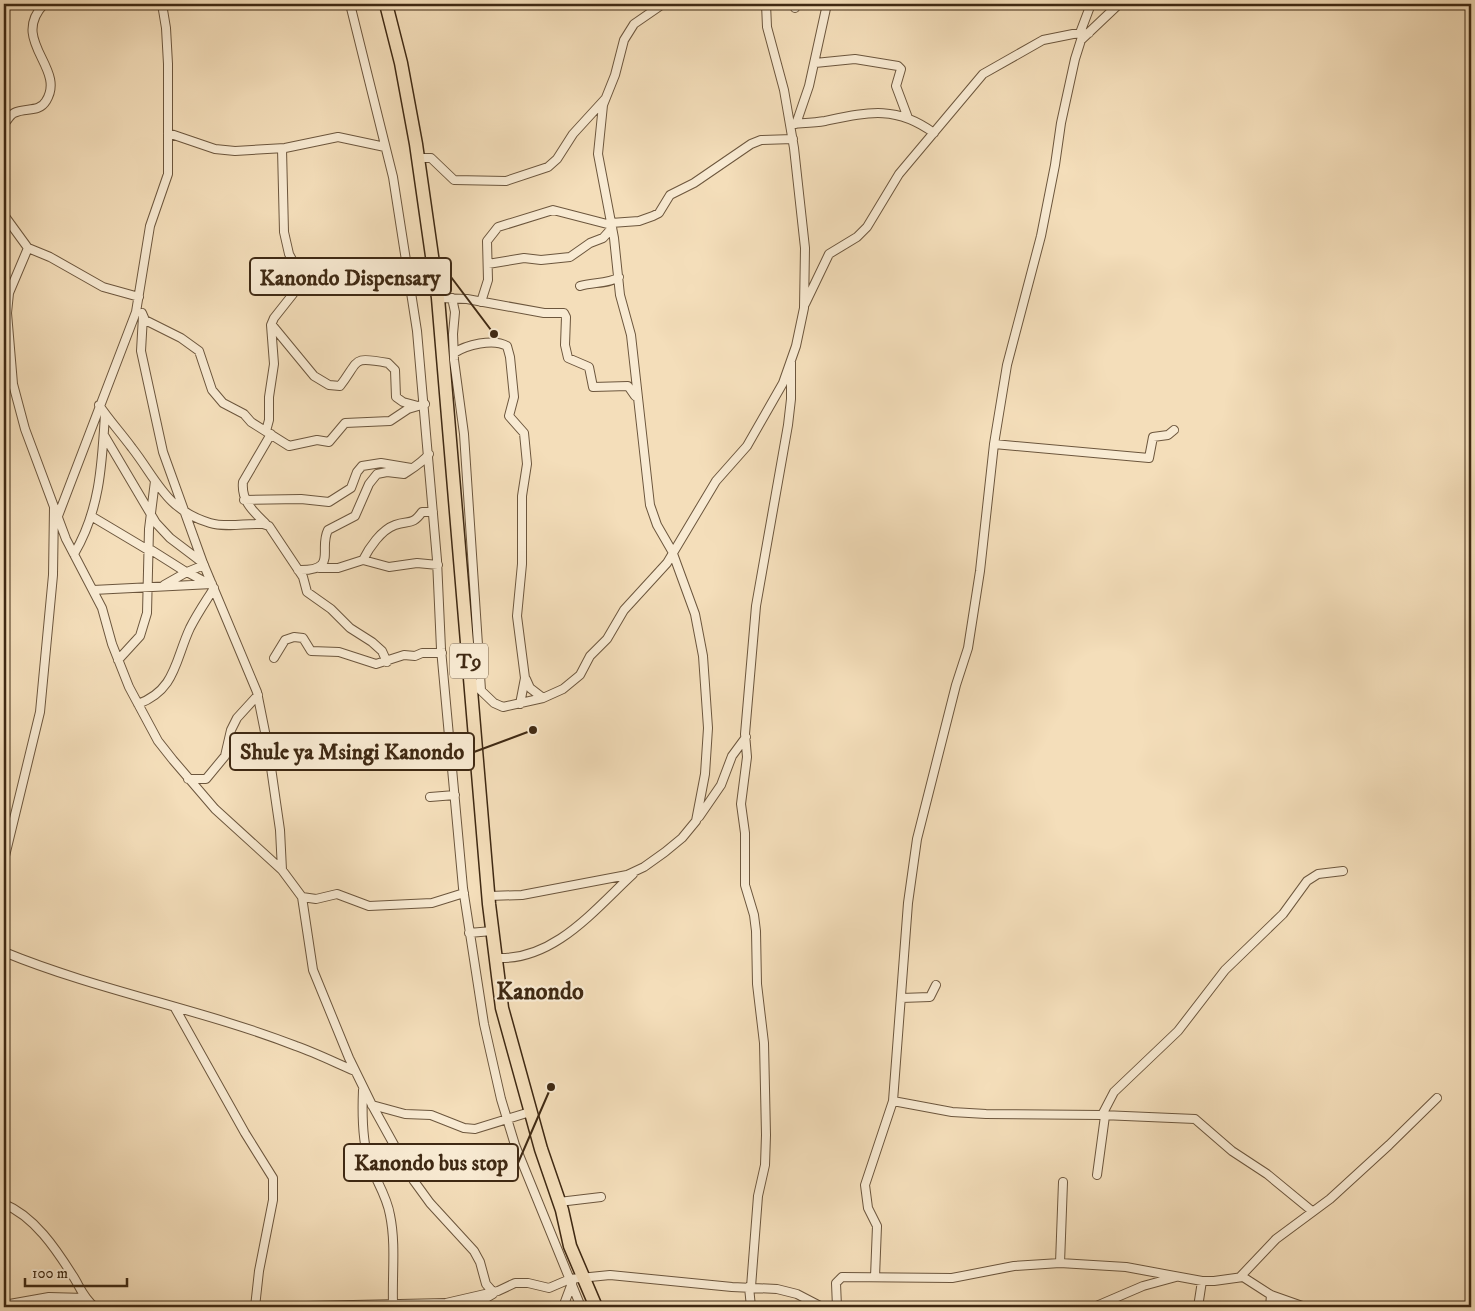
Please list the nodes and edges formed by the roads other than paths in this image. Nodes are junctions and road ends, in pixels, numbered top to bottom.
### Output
1 (44, 4) edge
2 (162, 4) edge
3 (350, 4) edge
4 (386, 4) edge
5 (663, 4) edge
6 (766, 4) edge
7 (827, 4) edge
8 (1091, 4) edge
9 (1119, 4) edge
10 (1080, 33) junction
11 (1089, 33) junction
12 (817, 53) junction
13 (837, 60) junction
14 (815, 63) junction
15 (605, 99) junction
16 (908, 118) junction
17 (4, 124) edge
18 (793, 124) junction
19 (168, 133) junction
20 (934, 133) junction
21 (793, 139) junction
22 (385, 147) junction
23 (282, 149) junction
24 (418, 158) junction
25 (4, 215) edge
26 (611, 225) junction
27 (28, 248) junction
28 (488, 264) junction
29 (618, 277) junction
30 (580, 286) dead end
31 (438, 298) junction
32 (452, 298) junction
33 (139, 300) junction
34 (482, 302) junction
35 (804, 308) junction
36 (142, 316) junction
37 (271, 323) junction
38 (454, 353) junction
39 (791, 362) junction
40 (637, 401) junction
41 (99, 405) junction
42 (421, 405) junction
43 (105, 414) junction
44 (1174, 430) dead end
45 (269, 433) junction
46 (104, 435) junction
47 (994, 444) junction
48 (429, 454) junction
49 (410, 468) junction
50 (154, 482) junction
51 (244, 500) junction
52 (54, 504) junction
53 (433, 512) junction
54 (150, 513) junction
55 (186, 514) junction
56 (58, 516) junction
57 (91, 516) junction
58 (266, 524) junction
59 (148, 549) junction
60 (672, 551) junction
61 (74, 554) junction
62 (363, 560) junction
63 (204, 564) junction
64 (438, 565) junction
65 (318, 568) junction
66 (298, 570) junction
67 (186, 572) junction
68 (164, 585) junction
69 (149, 586) junction
70 (212, 586) junction
71 (93, 590) junction
72 (442, 652) junction
73 (274, 658) dead end
74 (118, 660) junction
75 (387, 662) junction
76 (525, 678) junction
77 (471, 681) junction
78 (481, 690) junction
79 (258, 695) junction
80 (543, 698) junction
81 (138, 704) junction
82 (520, 704) junction
83 (746, 737) junction
84 (188, 779) junction
85 (455, 795) junction
86 (430, 797) dead end
87 (696, 821) junction
88 (4, 860) edge
89 (282, 870) junction
90 (1343, 871) dead end
91 (634, 872) junction
92 (464, 893) junction
93 (489, 896) junction
94 (302, 897) junction
95 (492, 931) junction
96 (469, 933) junction
97 (4, 952) edge
98 (496, 958) junction
99 (936, 985) dead end
100 (901, 998) junction
101 (175, 1008) junction
102 (355, 1071) junction
103 (363, 1087) junction
104 (1437, 1098) dead end
105 (892, 1101) junction
106 (372, 1105) junction
107 (530, 1112) junction
108 (1103, 1116) junction
109 (507, 1119) junction
110 (1098, 1175) dead end
111 (1063, 1182) dead end
112 (602, 1197) dead end
113 (559, 1202) junction
114 (4, 1204) edge
115 (1312, 1211) junction
116 (1060, 1263) junction
117 (875, 1277) junction
118 (1178, 1277) junction
119 (1240, 1277) junction
120 (584, 1279) junction
121 (571, 1281) junction
122 (1202, 1281) junction
123 (750, 1287) junction
124 (496, 1291) junction
125 (1271, 1294) junction
126 (86, 1298) junction
127 (4, 1305) edge
128 (394, 1305) edge
129 (95, 1307) edge
130 (255, 1307) edge
131 (260, 1307) edge
132 (264, 1307) edge
133 (475, 1307) edge
134 (563, 1307) edge
135 (581, 1307) edge
136 (596, 1307) edge
137 (751, 1307) edge
138 (821, 1307) edge
139 (837, 1307) edge
140 (1094, 1307) edge
141 (1198, 1307) edge
142 (1270, 1307) edge
143 (1305, 1307) edge

1 - 17 street
2 - 19 street
3 - 22 street
4 - 24 highway, T9
5 - 15 street
6 - 18 street
7 - 12 street
8 - 10 street
9 - 11 street
10 - 11 street
10 - 20 street
11 - 47 street
12 - 13 street
12 - 14 street
13 - 14 street
13 - 16 street
14 - 18 street
15 - 24 street
15 - 26 street
16 - 18 street
16 - 20 street
18 - 21 street
19 - 23 street
19 - 33 street
20 - 35 street
21 - 26 street
21 - 35 street
22 - 23 street
22 - 42 street
23 - 37 street
24 - 31 highway, T9
25 - 27 street
26 - 28 street
26 - 28 street
26 - 29 street
27 - 33 street
27 - 52 street
28 - 34 street
29 - 30 street
29 - 40 street
31 - 32 street
31 - 77 highway, T9
32 - 34 street
32 - 38 street
33 - 36 street
33 - 41 street
34 - 40 street
35 - 39 street
36 - 45 street
36 - 55 street
37 - 42 street
37 - 45 street
38 - 76 street
38 - 78 street
39 - 60 street
39 - 83 street
40 - 60 street
41 - 43 street
41 - 56 street
42 - 45 street
42 - 48 street
43 - 46 street
43 - 50 street
44 - 47 street
45 - 51 street
46 - 54 street
46 - 57 street
47 - 100 street
48 - 49 street
48 - 53 street
49 - 51 street
49 - 65 street
50 - 54 street
50 - 55 street
51 - 58 street
52 - 56 street
52 - 88 street
53 - 62 street
53 - 64 street
54 - 59 street
54 - 63 street
55 - 58 street
55 - 63 street
56 - 61 street
57 - 59 street
57 - 61 street
58 - 66 street
59 - 67 street
59 - 69 street
60 - 80 street
60 - 87 street
61 - 71 street
62 - 64 street
62 - 65 street
63 - 67 street
63 - 70 street
64 - 72 street
65 - 66 street
66 - 75 street
67 - 68 street
67 - 70 street
68 - 69 street
68 - 70 street
69 - 71 street
69 - 74 street
70 - 79 street
70 - 81 street
71 - 74 street
72 - 75 street
72 - 85 street
73 - 75 street
74 - 81 street
76 - 80 street
76 - 82 street
77 - 78 street
77 - 93 highway, T9
78 - 82 street
79 - 84 street
79 - 89 street
80 - 82 street
81 - 84 street
83 - 87 street
83 - 123 street
84 - 89 street
85 - 86 street
85 - 92 street
87 - 91 street
89 - 94 street
90 - 108 street
91 - 93 street
91 - 98 street
92 - 94 street
92 - 96 street
93 - 95 highway, T9
94 - 102 street
95 - 96 street
95 - 98 highway, T9
96 - 109 street
97 - 101 street
98 - 107 highway, T9
99 - 100 street
100 - 105 street
101 - 102 street
101 - 130 street
102 - 103 street
103 - 106 street
103 - 128 street
104 - 115 street
105 - 108 street
105 - 117 street
106 - 109 street
106 - 124 street
107 - 109 street
107 - 113 highway, T9
108 - 110 street
108 - 115 street
109 - 121 street
111 - 116 street
112 - 113 street
113 - 120 highway, T9
114 - 126 street
115 - 119 street
116 - 117 street
116 - 118 street
117 - 139 street
118 - 122 street
118 - 140 street
119 - 122 street
119 - 125 street
120 - 121 street
120 - 123 street
120 - 136 highway, T9
121 - 124 street
121 - 134 street
121 - 135 street
122 - 141 street
123 - 137 street
123 - 138 street
124 - 128 street
124 - 133 street
125 - 142 street
125 - 143 street
126 - 127 street
126 - 129 street
128 - 132 street
131 - 132 street

